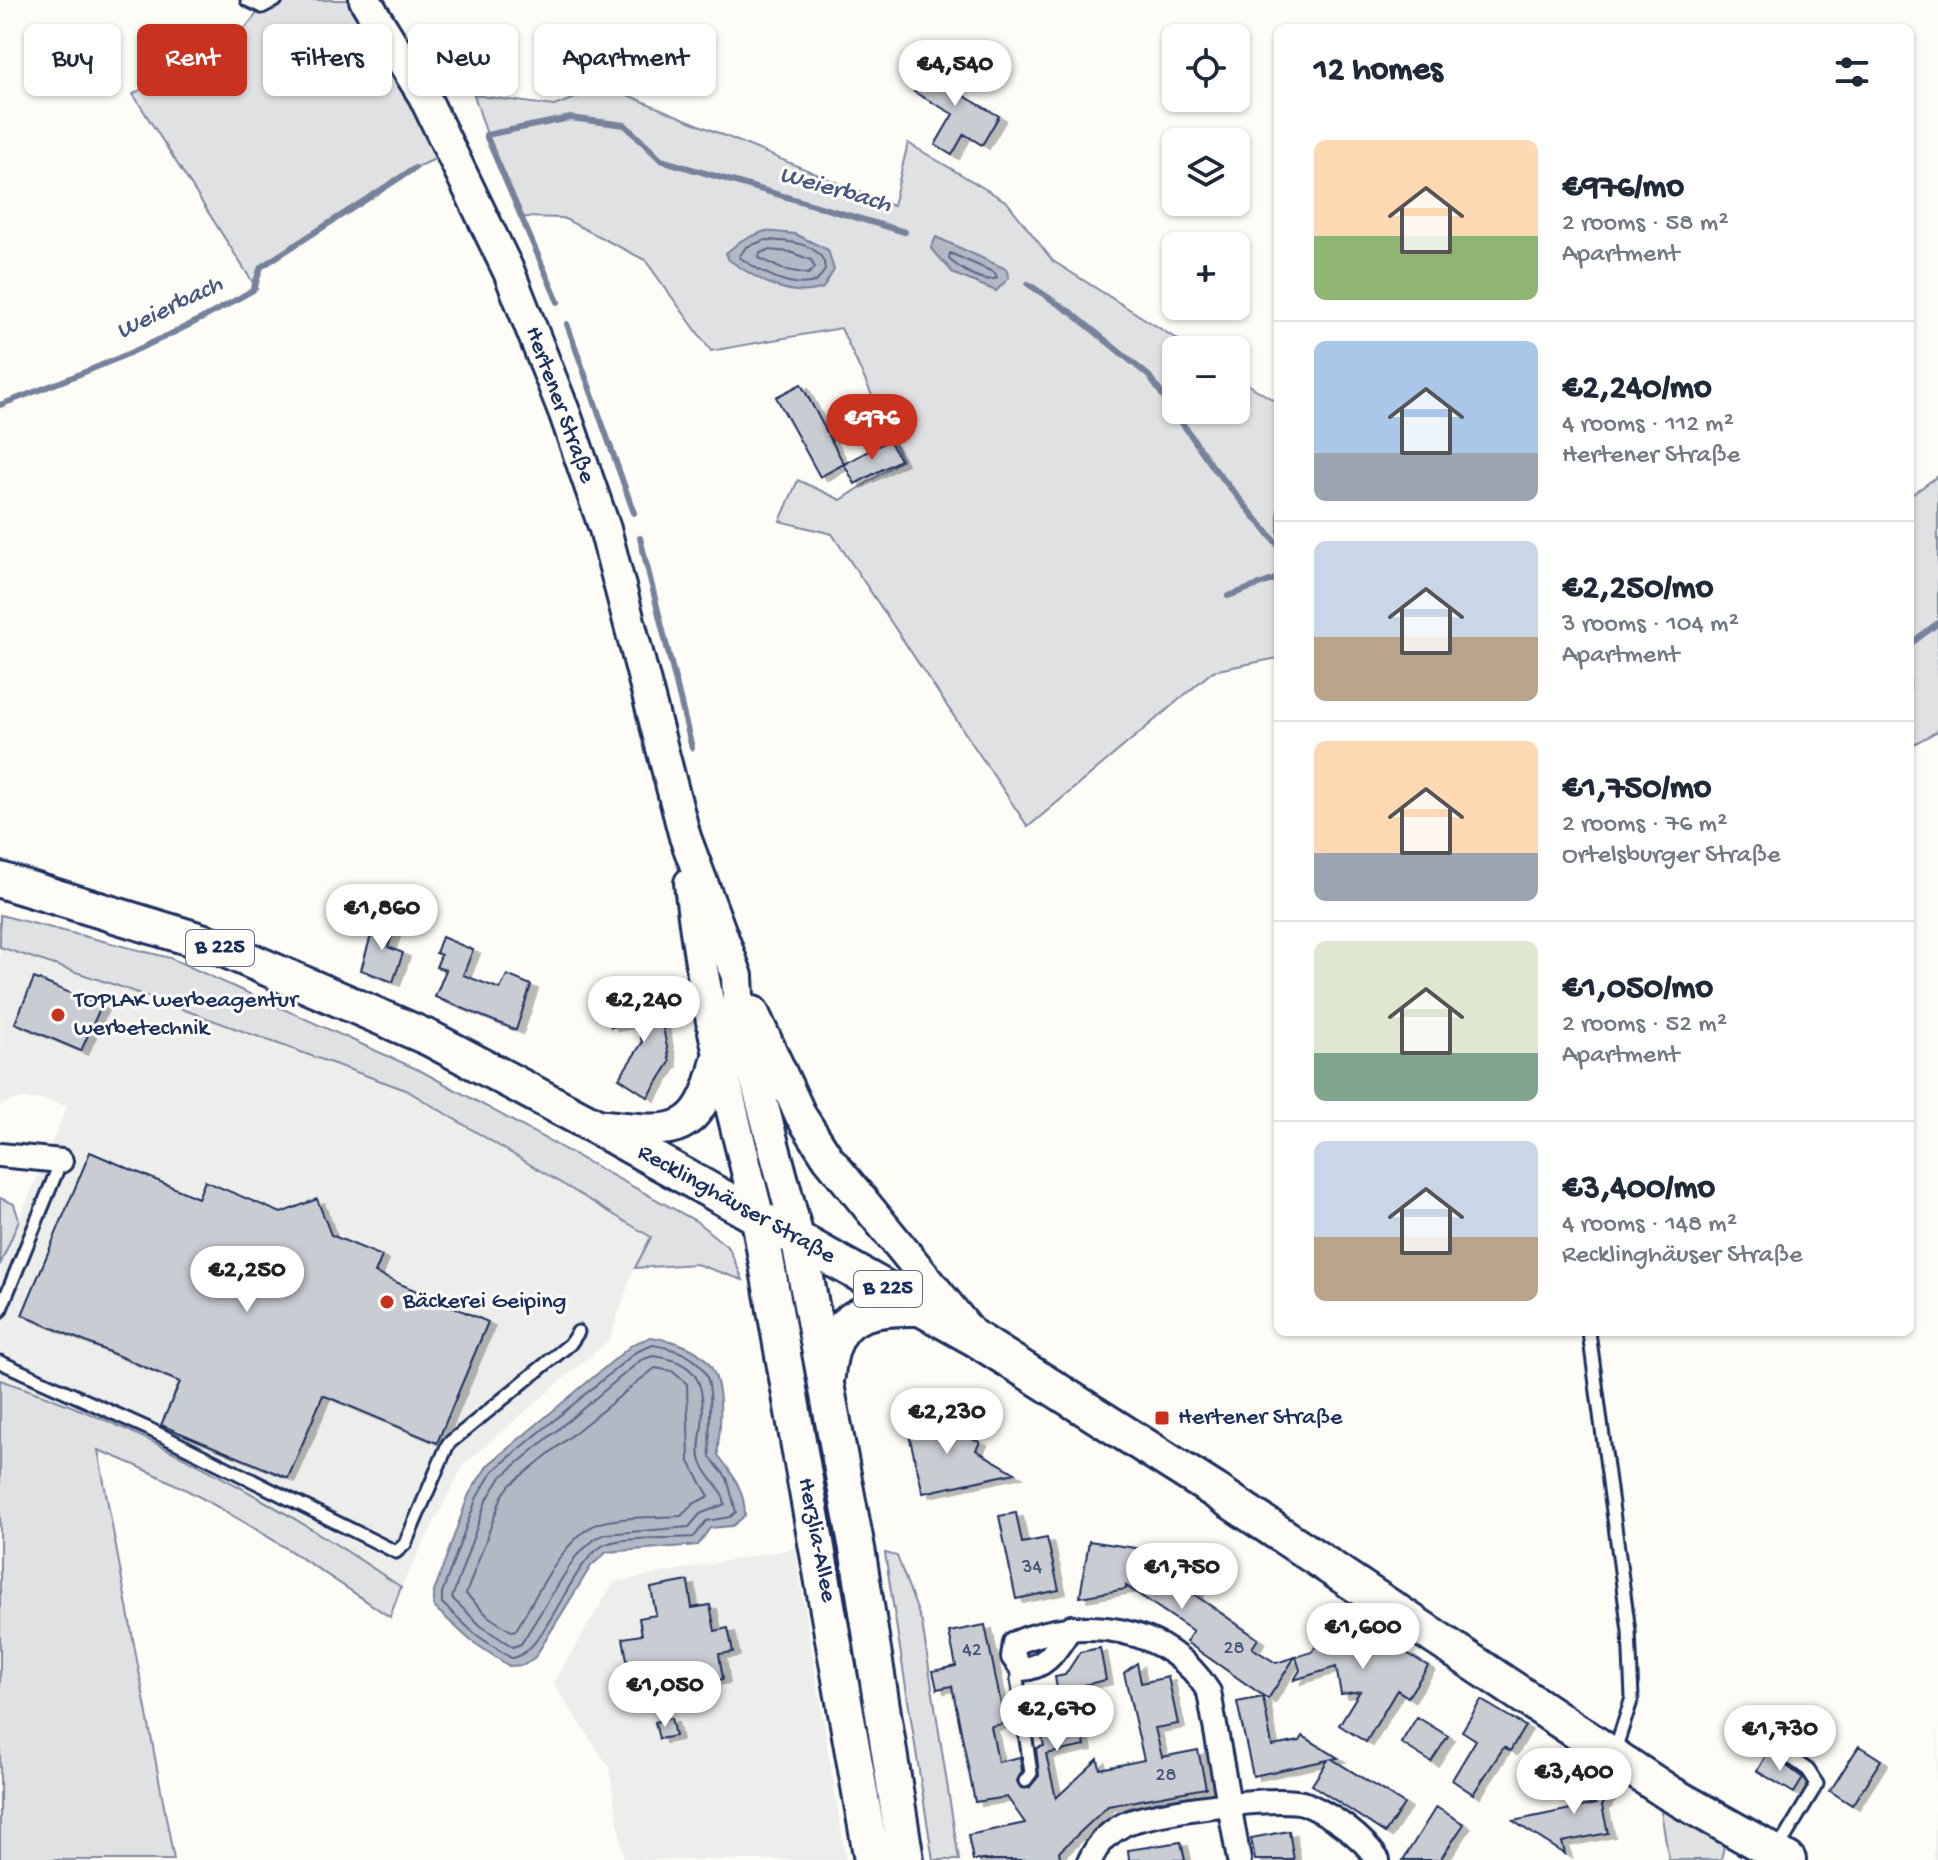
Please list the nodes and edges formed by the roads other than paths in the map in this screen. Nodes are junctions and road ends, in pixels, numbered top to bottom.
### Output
1 (247, 0) edge
2 (276, 0) edge
3 (365, 0) edge
4 (685, 837) junction
5 (0, 880) edge
6 (737, 976) junction
7 (718, 1054) junction
8 (593, 1125) junction
9 (0, 1155) edge
10 (61, 1161) joint
11 (759, 1219) junction
12 (799, 1241) junction
13 (923, 1308) junction
14 (0, 1311) edge
15 (578, 1332) dead end
16 (1590, 1336) edge
17 (976, 1339) junction
18 (0, 1362) edge
19 (826, 1392) junction
20 (1022, 1669) joint
21 (1784, 1753) dead end
22 (1613, 1755) junction
23 (1025, 1781) dead end
24 (1227, 1803) junction
25 (1782, 1856) edge
26 (872, 1860) edge
27 (906, 1860) edge
28 (1090, 1860) edge
29 (1239, 1860) edge
30 (1378, 1860) edge

1 - 2 lane
3 - 4 main road, Hertener Straße
4 - 6 main road, Hertener Straße
4 - 7 main road, Hertener Straße
5 - 8 main road, Recklinghäuser Straße / B 225
6 - 12 main road, Hertener Straße
6 - 17 main road
7 - 8 main road
7 - 11 main road, Hertener Straße
8 - 11 main road, Recklinghäuser Straße / B 225
9 - 10 street
10 - 14 lane
11 - 12 main road, Recklinghäuser Straße / B 225
11 - 26 main road, Herzlia-Allee
12 - 13 main road, Recklinghäuser Straße / B 225
12 - 19 main road, Herzlia-Allee
13 - 17 main road, Recklinghäuser Straße / B 225
13 - 19 main road
15 - 18 lane
16 - 22 lane
17 - 22 main road, Recklinghäuser Straße / B 225
19 - 27 main road, Herzlia-Allee
20 - 23 lane
20 - 24 street
21 - 25 lane
22 - 25 main road, Recklinghäuser Straße / B 225
24 - 28 street
24 - 29 street
24 - 30 street

